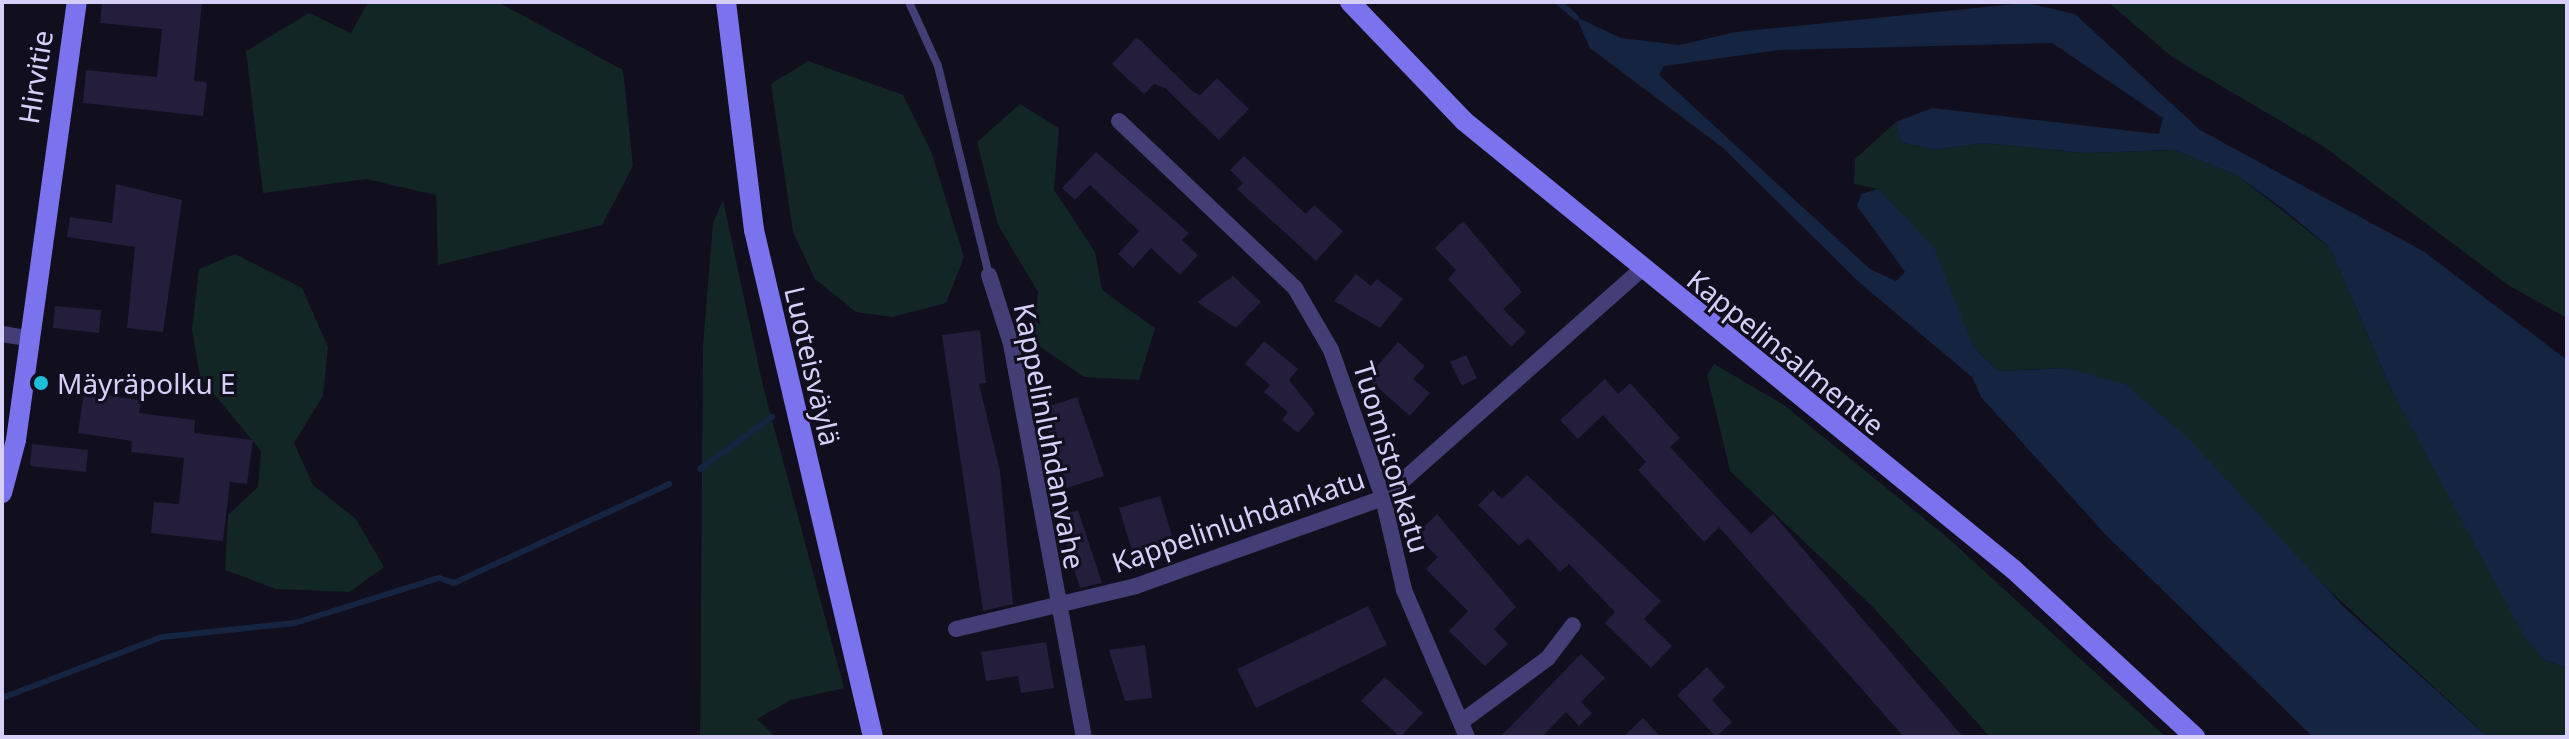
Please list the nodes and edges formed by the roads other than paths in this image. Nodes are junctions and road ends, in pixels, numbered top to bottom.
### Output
1 (77, 2) edge
2 (726, 2) edge
3 (909, 2) edge
4 (1350, 2) edge
5 (1119, 121) dead end
6 (1641, 270) junction
7 (989, 275) joint
8 (2, 334) edge
9 (28, 338) junction
10 (2, 493) edge
11 (1383, 498) junction
12 (1057, 608) junction
13 (1573, 625) dead end
14 (956, 629) dead end
15 (1464, 730) edge
16 (873, 737) edge
17 (1084, 737) edge
18 (2195, 737) edge

1 - 9 street, Hirvitie
2 - 16 street, Luoteisväylä
3 - 7 lane
4 - 6 street, Kappelinsalmentie
5 - 11 street, Tuomistonkatu
6 - 11 street, Kappelinluhdankatu
6 - 18 street, Kappelinsalmentie
7 - 12 street, Kappelinluhdanvahe
8 - 9 street
9 - 10 street, Hirvitie
11 - 12 street, Kappelinluhdankatu
11 - 15 street, Tuomistonkatu
12 - 14 street, Kappelinluhdankatu
12 - 17 street
13 - 15 street

